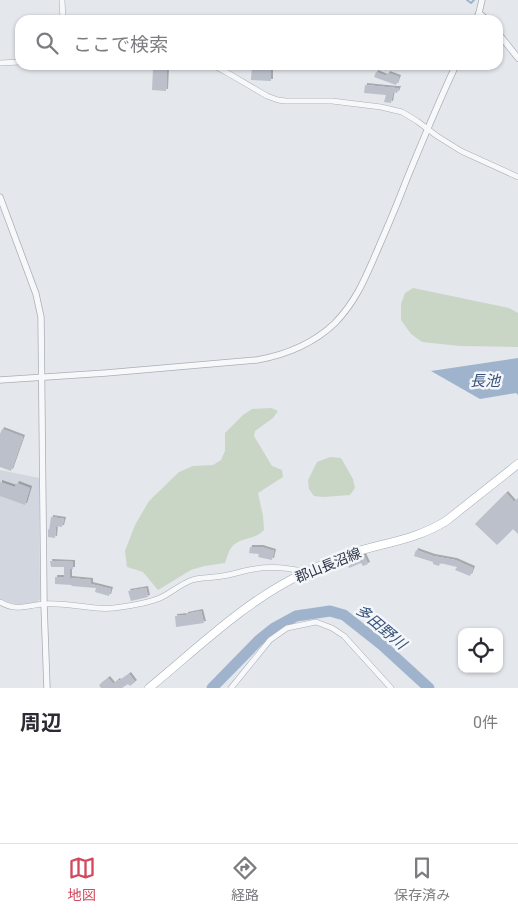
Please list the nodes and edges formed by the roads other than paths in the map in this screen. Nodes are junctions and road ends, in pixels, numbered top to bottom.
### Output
1 (62, 0) edge
2 (482, 0) edge
3 (479, 13) joint
4 (63, 15) edge
5 (481, 15) edge
6 (503, 39) edge
7 (518, 58) edge
8 (15, 62) edge
9 (0, 63) edge
10 (222, 70) edge
11 (454, 70) edge
12 (428, 128) junction
13 (518, 177) edge
14 (0, 198) edge
15 (42, 377) junction
16 (0, 380) edge
17 (518, 464) edge
18 (305, 572) junction
19 (0, 602) edge
20 (44, 604) junction
21 (47, 688) edge
22 (149, 688) edge
23 (230, 688) edge
24 (391, 688) edge

1 - 4 street
2 - 3 street
3 - 5 street
6 - 7 street
8 - 9 street
10 - 12 street
11 - 12 street
12 - 13 street
12 - 15 street
14 - 15 street
15 - 16 street
15 - 20 street
17 - 18 main road, 郡山長沼線
18 - 20 street
18 - 22 main road, 郡山長沼線
19 - 20 street
20 - 21 street
23 - 24 street

